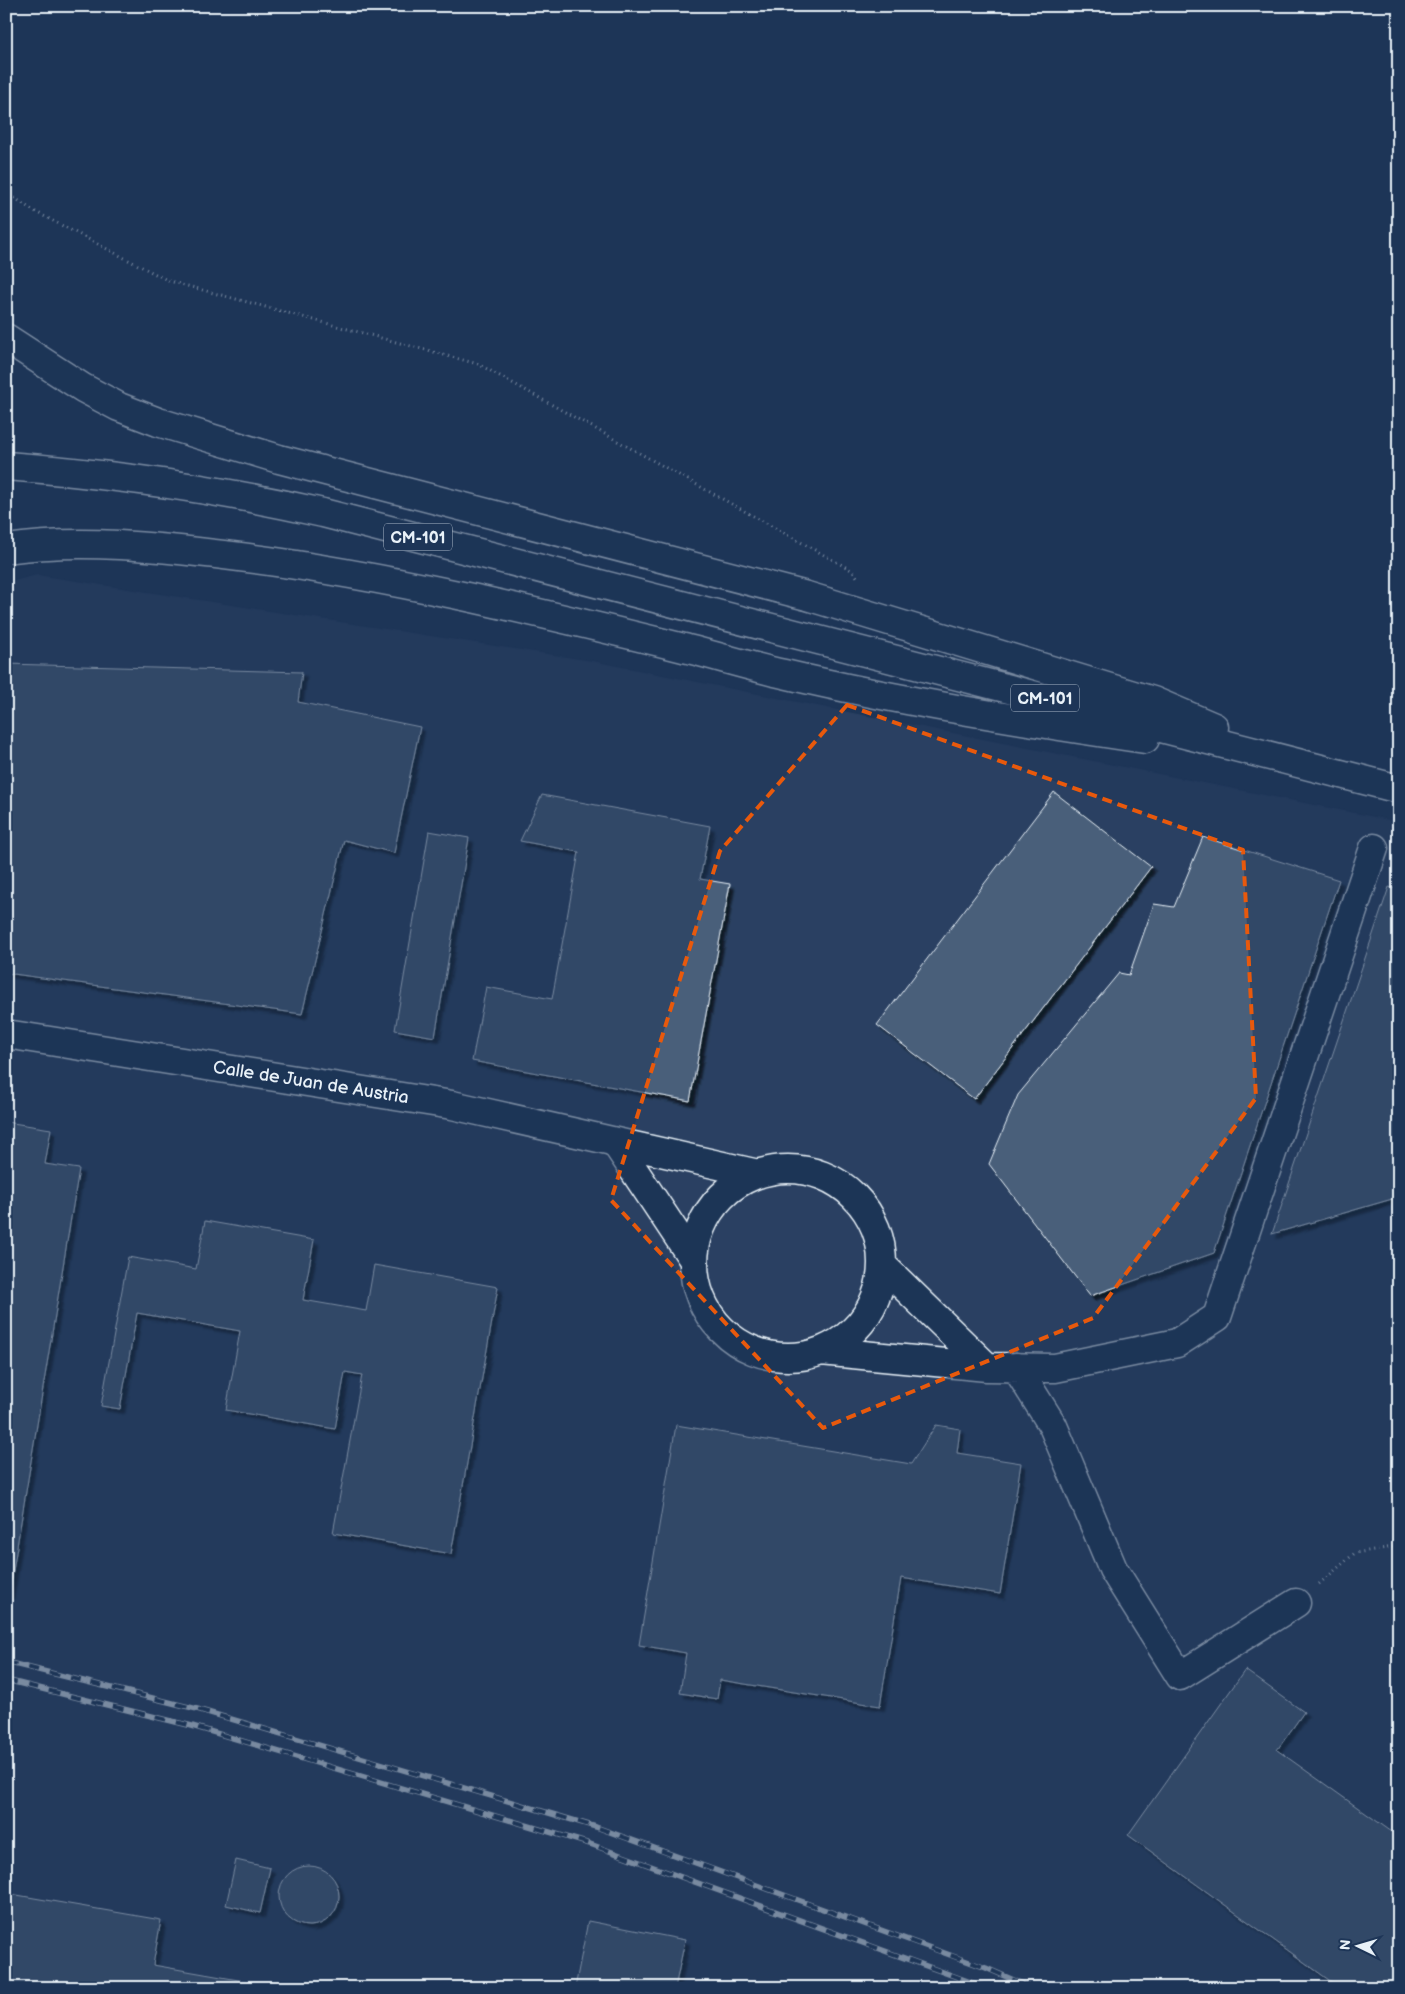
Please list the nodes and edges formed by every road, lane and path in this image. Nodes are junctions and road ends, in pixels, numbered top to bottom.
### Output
1 (6, 192) edge
2 (6, 338) edge
3 (19, 467) edge
4 (6, 549) edge
5 (888, 621) junction
6 (1293, 761) junction
7 (1399, 790) edge
8 (1374, 848) dead end
9 (6, 1034) edge
10 (615, 1142) junction
11 (754, 1174) junction
12 (693, 1260) junction
13 (882, 1265) junction
14 (821, 1351) junction
15 (987, 1367) junction
16 (1016, 1367) junction
17 (1399, 1546) edge
18 (1296, 1603) joint

1 - 5 path
2 - 5 main road
3 - 6 main road, CM-101
4 - 6 main road
5 - 6 main road
6 - 7 main road, CM-101
8 - 16 main road
9 - 10 main road, Calle de Juan de Austria
10 - 11 main road, Calle de Juan de Austria
10 - 12 main road
11 - 12 main road
11 - 13 main road
12 - 14 main road
13 - 14 main road
13 - 15 main road
14 - 15 main road
15 - 16 main road
16 - 18 main road
17 - 18 path

